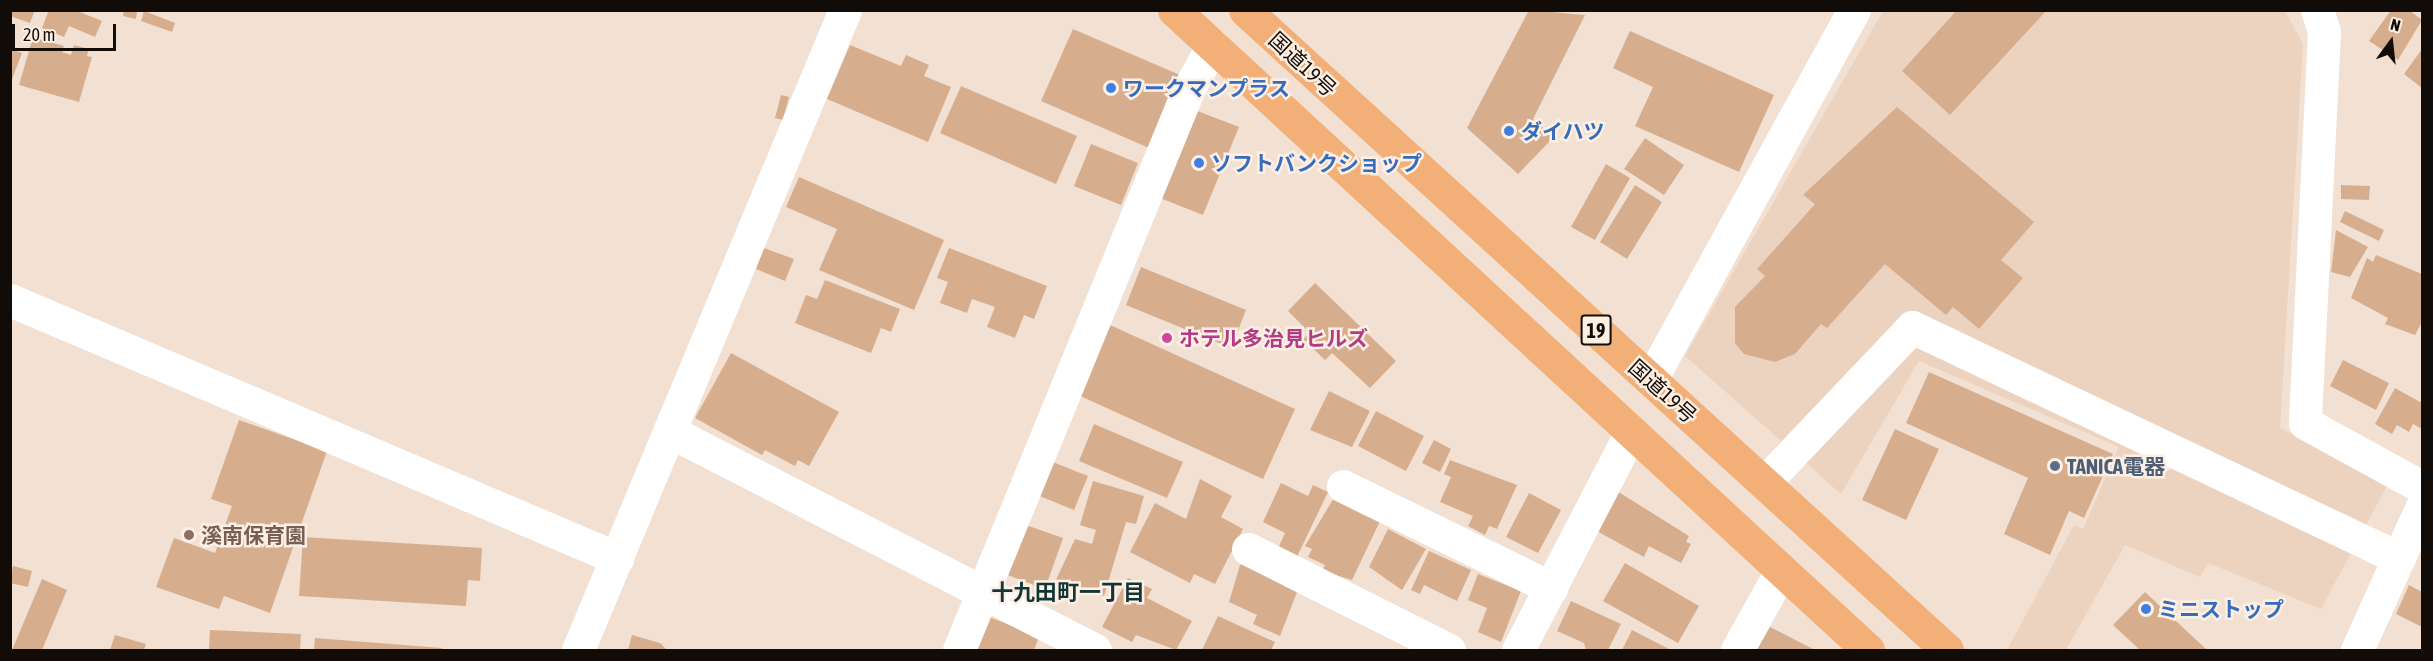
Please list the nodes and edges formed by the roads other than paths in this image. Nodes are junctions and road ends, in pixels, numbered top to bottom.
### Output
1 (844, 10) edge
2 (1174, 10) edge
3 (1245, 10) edge
4 (1854, 10) edge
5 (2317, 10) edge
6 (1213, 45) junction
7 (10, 300) edge
8 (1651, 379) junction
9 (669, 431) junction
10 (1630, 434) junction
11 (1764, 483) junction
12 (1343, 486) dead end
13 (2422, 486) edge
14 (2422, 506) edge
15 (1248, 549) dead end
16 (617, 558) junction
17 (2399, 558) junction
18 (1781, 571) junction
19 (1551, 588) junction
20 (983, 592) junction
21 (578, 651) edge
22 (959, 651) edge
23 (1095, 651) edge
24 (1449, 651) edge
25 (1518, 651) edge
26 (1737, 651) edge
27 (1868, 651) edge
28 (1947, 651) edge
29 (2357, 651) edge

1 - 9 street
2 - 6 highway, 19
3 - 8 highway, 国道19号 / 19
4 - 8 street
5 - 13 street
6 - 10 highway, 19
6 - 20 street
7 - 16 street
8 - 11 highway, 国道19号 / 19
9 - 16 street
9 - 20 street
10 - 18 highway, 19
10 - 19 street
11 - 17 street
11 - 28 highway, 国道19号 / 19
12 - 19 street
14 - 17 street
15 - 24 street
16 - 21 street
17 - 29 street
18 - 26 street
18 - 27 highway, 19
19 - 25 street
20 - 22 street
20 - 23 street

